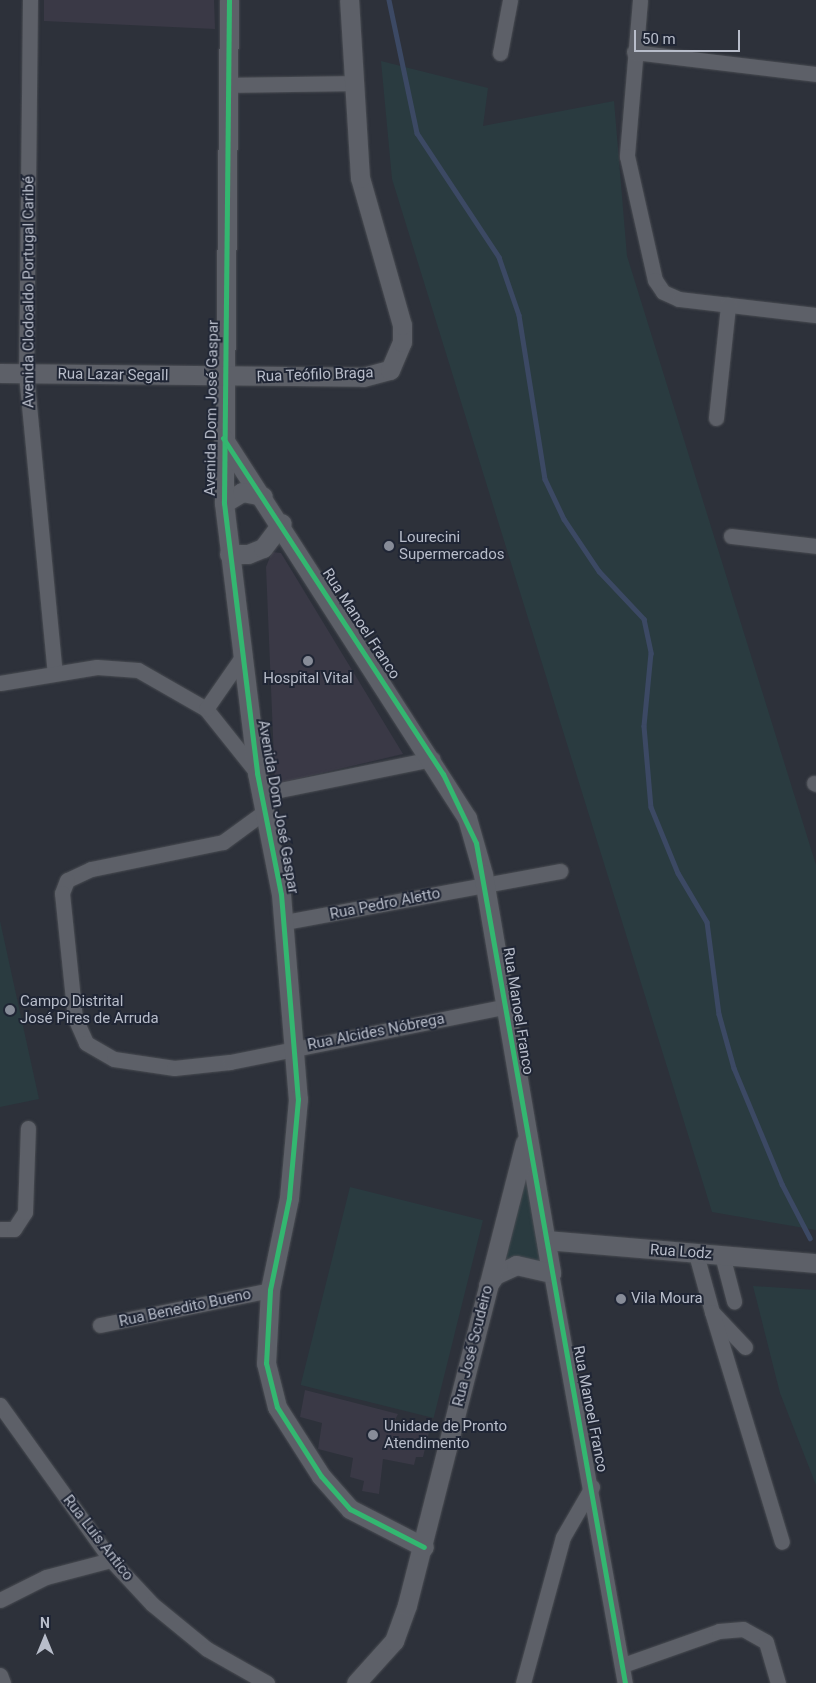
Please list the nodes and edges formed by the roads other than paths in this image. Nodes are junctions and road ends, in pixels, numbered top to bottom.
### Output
1 (30, 0) edge
2 (229, 0) edge
3 (349, 0) edge
4 (510, 0) edge
5 (640, 0) edge
6 (634, 52) junction
7 (500, 54) dead end
8 (816, 74) edge
9 (354, 83) junction
10 (228, 85) junction
11 (728, 305) junction
12 (816, 315) edge
13 (0, 373) edge
14 (26, 374) junction
15 (225, 377) junction
16 (716, 418) dead end
17 (223, 438) junction
18 (263, 496) junction
19 (224, 503) junction
20 (282, 523) junction
21 (731, 536) dead end
22 (816, 546) edge
23 (229, 554) junction
24 (242, 657) junction
25 (55, 673) junction
26 (0, 683) edge
27 (206, 708) junction
28 (432, 760) junction
29 (257, 773) junction
30 (262, 803) junction
31 (560, 871) dead end
32 (485, 885) junction
33 (285, 922) junction
34 (504, 1008) junction
35 (295, 1048) junction
36 (28, 1128) dead end
37 (526, 1140) junction
38 (0, 1228) edge
39 (546, 1240) junction
40 (696, 1254) junction
41 (722, 1255) junction
42 (816, 1264) edge
43 (551, 1273) junction
44 (486, 1288) junction
45 (270, 1290) junction
46 (734, 1301) dead end
47 (712, 1312) junction
48 (100, 1325) dead end
49 (745, 1347) dead end
50 (0, 1405) edge
51 (592, 1487) junction
52 (782, 1542) dead end
53 (424, 1547) junction
54 (111, 1560) junction
55 (0, 1600) edge
56 (623, 1665) junction
57 (0, 1675) edge
58 (3, 1683) edge
59 (267, 1683) edge
60 (356, 1683) edge
61 (523, 1683) edge
62 (625, 1683) edge
63 (778, 1683) edge

1 - 14 street, Avenida Clodoaldo Portugal Caribé
2 - 10 street, Avenida Dom José Gaspar
3 - 9 street
4 - 7 street
5 - 6 street
6 - 8 street
6 - 11 street
9 - 10 street
9 - 15 street, Rua Teófilo Braga
10 - 15 street, Avenida Dom José Gaspar
11 - 12 street
11 - 16 street
13 - 14 street, Rua Lazar Segall
14 - 15 street, Rua Lazar Segall
14 - 25 street, Avenida Clodoaldo Portugal Caribé
15 - 17 street, Avenida Dom José Gaspar
17 - 18 street, Rua Manoel Franco
17 - 19 street, Avenida Dom José Gaspar
18 - 19 street
18 - 20 street, Rua Manoel Franco
19 - 23 street, Avenida Dom José Gaspar
20 - 23 street
20 - 28 street, Rua Manoel Franco
21 - 22 street
23 - 24 street, Avenida Dom José Gaspar
24 - 27 street
24 - 29 street, Avenida Dom José Gaspar
25 - 26 street
25 - 27 street
27 - 29 street
28 - 30 street
28 - 32 street, Rua Manoel Franco
29 - 30 street, Avenida Dom José Gaspar
30 - 33 street, Avenida Dom José Gaspar
30 - 35 street, Rua Alcides Nóbrega
31 - 32 street, Rua Pedro Aletto
32 - 33 street, Rua Pedro Aletto
32 - 34 street, Rua Manoel Franco
33 - 35 street, Avenida Dom José Gaspar
34 - 35 street, Rua Alcides Nóbrega
34 - 37 street, Rua Manoel Franco
35 - 45 street, Avenida Dom José Gaspar
36 - 38 street
37 - 39 street, Rua Manoel Franco
37 - 44 street, Rua José Scudeiro
39 - 40 street, Rua Lodz
39 - 43 street, Rua Manoel Franco
40 - 41 street, Rua Lodz
40 - 47 street
41 - 42 street, Rua Lodz
41 - 46 street
43 - 44 street
43 - 51 street, Rua Manoel Franco
44 - 53 street, Rua José Scudeiro
45 - 48 street, Rua Benedito Bueno
45 - 53 street, Avenida Dom José Gaspar
47 - 49 street
47 - 52 street
50 - 54 street, Rua Luís Antico
51 - 56 street, Rua Manoel Franco
51 - 61 street
53 - 60 street, Rua José Scudeiro
54 - 55 street
54 - 59 street, Rua Luís Antico
56 - 62 street, Rua Manoel Franco
56 - 63 street
57 - 58 street

